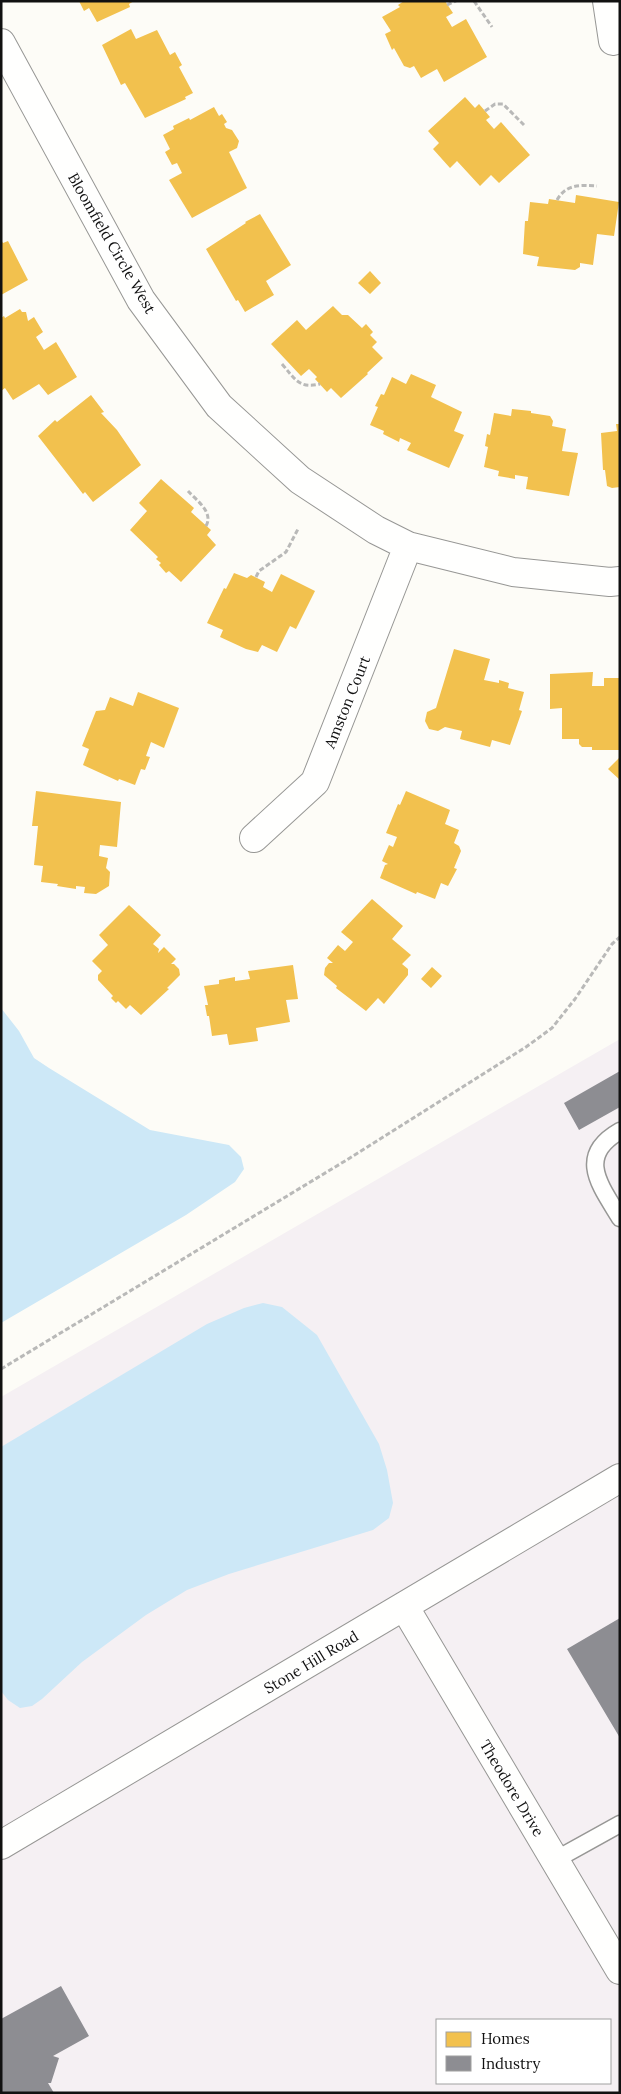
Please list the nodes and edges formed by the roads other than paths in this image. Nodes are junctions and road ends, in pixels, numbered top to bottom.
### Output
1 (607, 1) edge
2 (613, 41) dead end
3 (1, 43) edge
4 (408, 546) junction
5 (620, 581) edge
6 (254, 838) dead end
7 (620, 1131) edge
8 (620, 1218) edge
9 (620, 1478) edge
10 (404, 1606) junction
11 (620, 1824) edge
12 (1, 1845) edge
13 (555, 1860) junction
14 (620, 1970) edge

1 - 2 street
3 - 4 street, Bloomfield Circle West
4 - 5 street, Bloomfield Circle West
4 - 6 street, Amston Court
7 - 8 lane
9 - 10 street, Stone Hill Road
10 - 12 street, Stone Hill Road
10 - 13 street, Theodore Drive
11 - 13 lane
13 - 14 street, Theodore Drive

